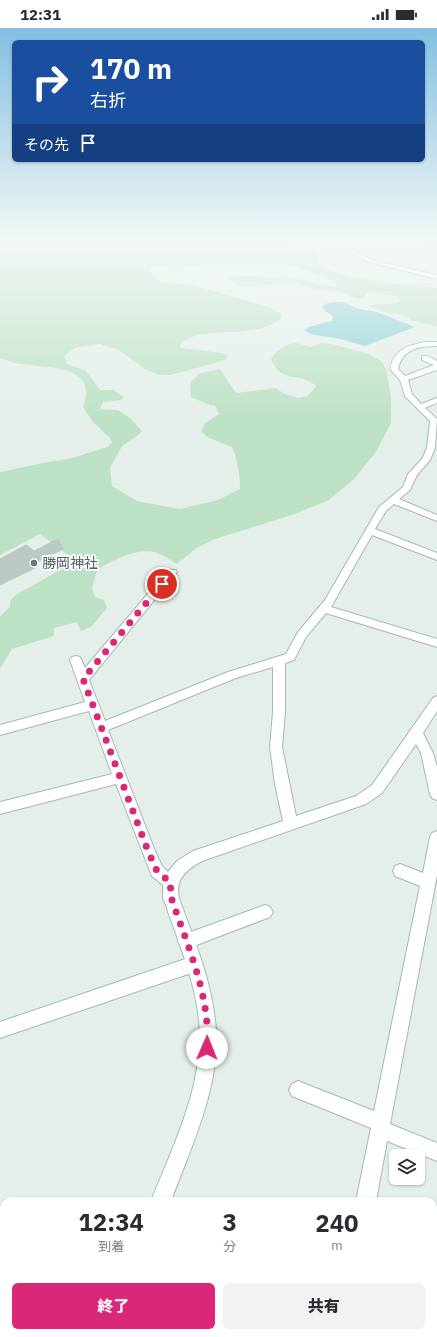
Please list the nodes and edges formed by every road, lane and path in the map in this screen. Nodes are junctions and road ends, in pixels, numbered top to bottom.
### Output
1 (437, 344) edge
2 (425, 358) dead end
3 (437, 364) edge
4 (437, 367) edge
5 (404, 379) junction
6 (437, 400) edge
7 (420, 407) junction
8 (436, 421) edge
9 (393, 500) junction
10 (437, 518) edge
11 (369, 530) junction
12 (437, 557) edge
13 (172, 572) dead end
14 (324, 609) junction
15 (437, 643) edge
16 (76, 660) dead end
17 (279, 661) junction
18 (83, 679) junction
19 (93, 705) junction
20 (435, 708) edge
21 (101, 728) junction
22 (0, 730) edge
23 (416, 732) junction
24 (120, 777) junction
25 (437, 794) edge
26 (0, 808) edge
27 (291, 823) junction
28 (437, 837) edge
29 (400, 871) dead end
30 (428, 882) junction
31 (171, 883) junction
32 (265, 912) dead end
33 (186, 941) junction
34 (194, 964) junction
35 (0, 1030) edge
36 (298, 1090) dead end
37 (380, 1126) junction
38 (437, 1152) edge
39 (162, 1197) edge
40 (367, 1197) edge

1 - 5 street
2 - 3 street
4 - 5 street
5 - 7 street
6 - 7 street
7 - 8 street
8 - 9 street
9 - 10 street
9 - 11 street
11 - 12 street
11 - 14 street
13 - 18 street
14 - 15 street
14 - 17 street
16 - 18 street
17 - 21 street
17 - 27 street
18 - 19 street
19 - 21 street
19 - 22 street
20 - 23 street
21 - 24 street
23 - 25 street
23 - 27 street
24 - 26 street
24 - 31 street
27 - 31 street
28 - 30 street
29 - 30 street
30 - 37 street
31 - 33 street
32 - 33 street
33 - 34 street
34 - 35 street
34 - 39 street
36 - 37 street
37 - 38 street
37 - 40 street

